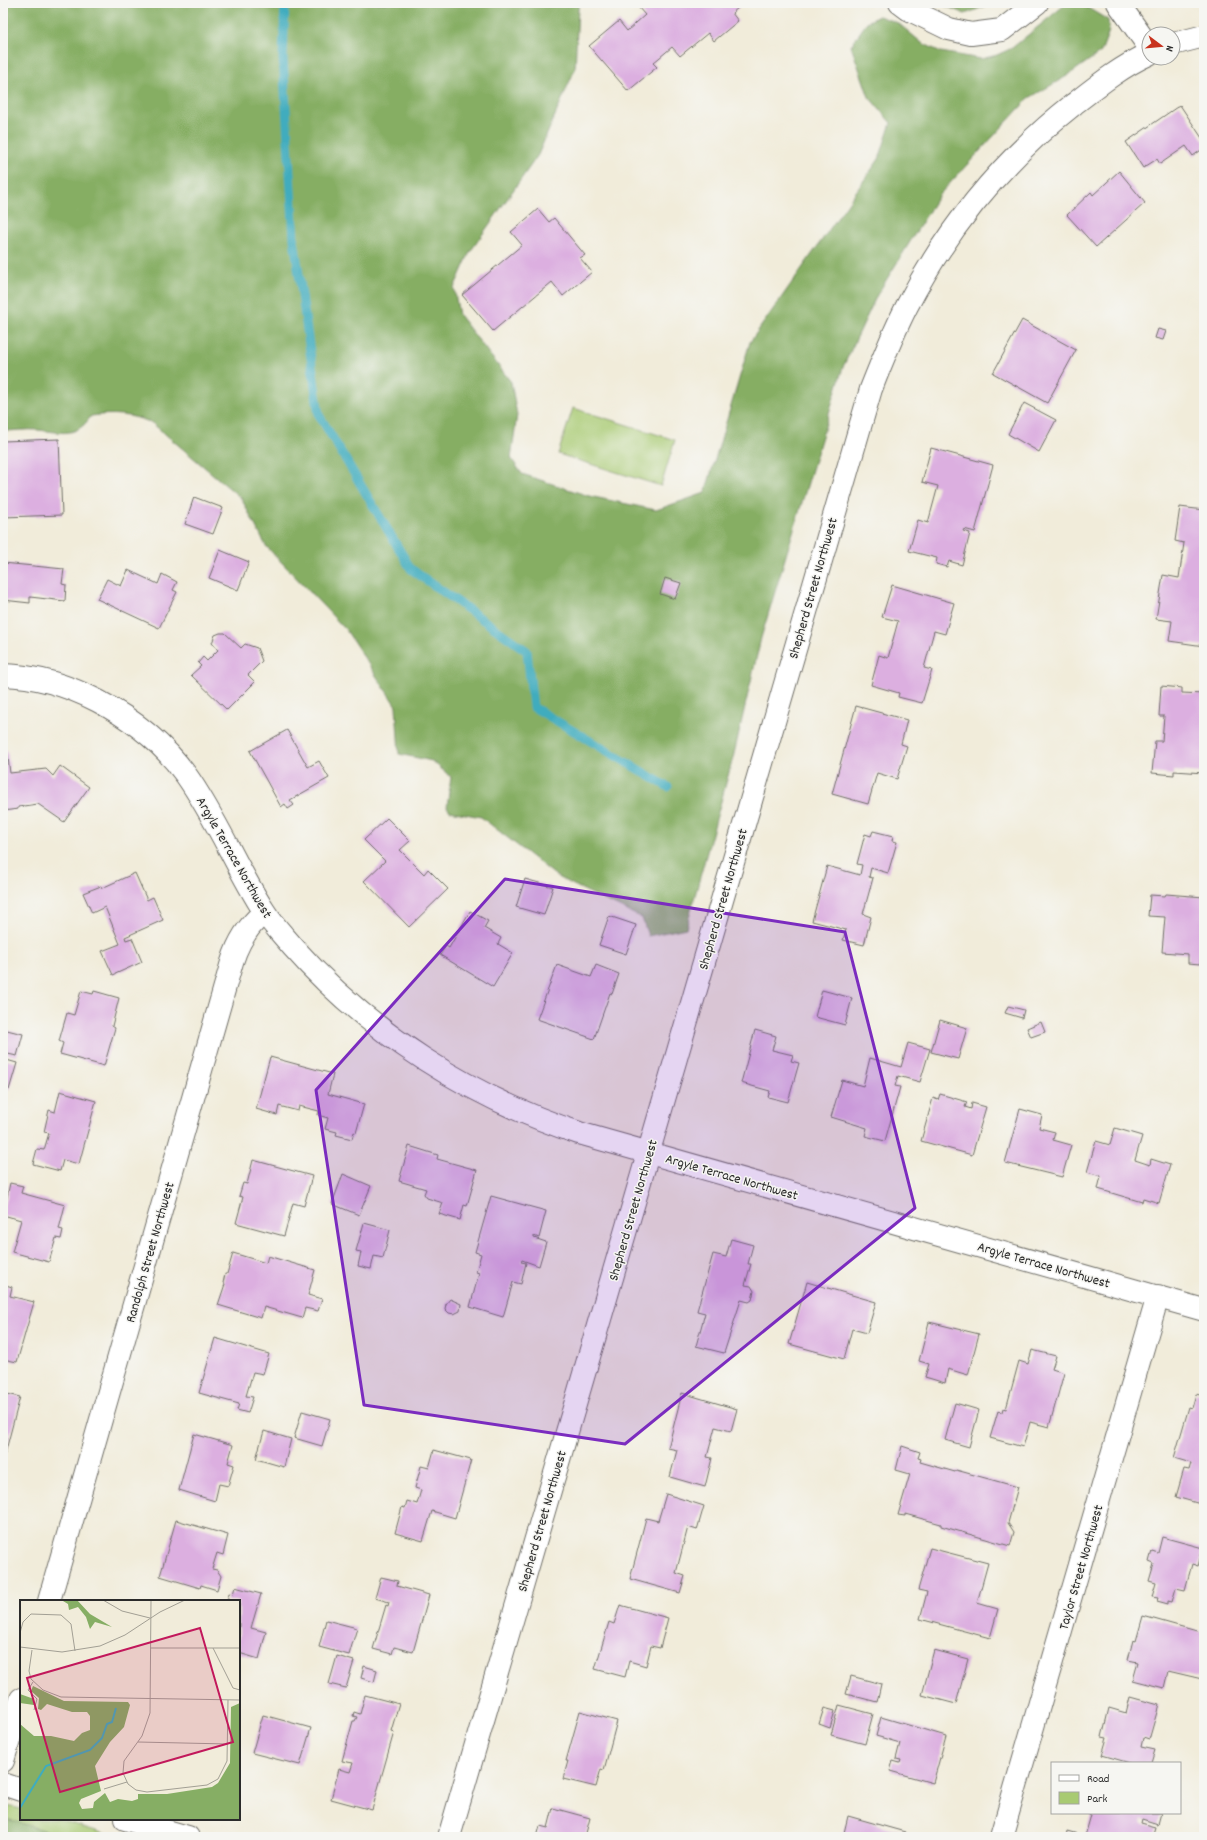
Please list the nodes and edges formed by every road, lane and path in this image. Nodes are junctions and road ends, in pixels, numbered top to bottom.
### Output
1 (900, 3) edge
2 (1037, 3) edge
3 (1118, 3) edge
4 (1141, 36) edge
5 (1204, 36) edge
6 (1181, 42) edge
7 (1141, 59) edge
8 (3, 675) edge
9 (264, 912) junction
10 (649, 1152) junction
11 (1158, 1296) junction
12 (1204, 1310) edge
13 (49, 1600) edge
14 (20, 1702) edge
15 (3, 1761) edge
16 (3, 1784) edge
17 (20, 1790) edge
18 (128, 1820) edge
19 (188, 1837) edge
20 (449, 1837) edge
21 (1001, 1837) edge

1 - 2 street
3 - 4 street
5 - 6 street
7 - 10 street, Shepherd Street Northwest
8 - 9 street, Argyle Terrace Northwest
9 - 10 street, Argyle Terrace Northwest
9 - 13 street, Randolph Street Northwest
10 - 11 street, Argyle Terrace Northwest
10 - 20 street, Shepherd Street Northwest
11 - 12 street, Argyle Terrace Northwest
11 - 21 street, Taylor Street Northwest
14 - 15 street
16 - 17 street
18 - 19 street

